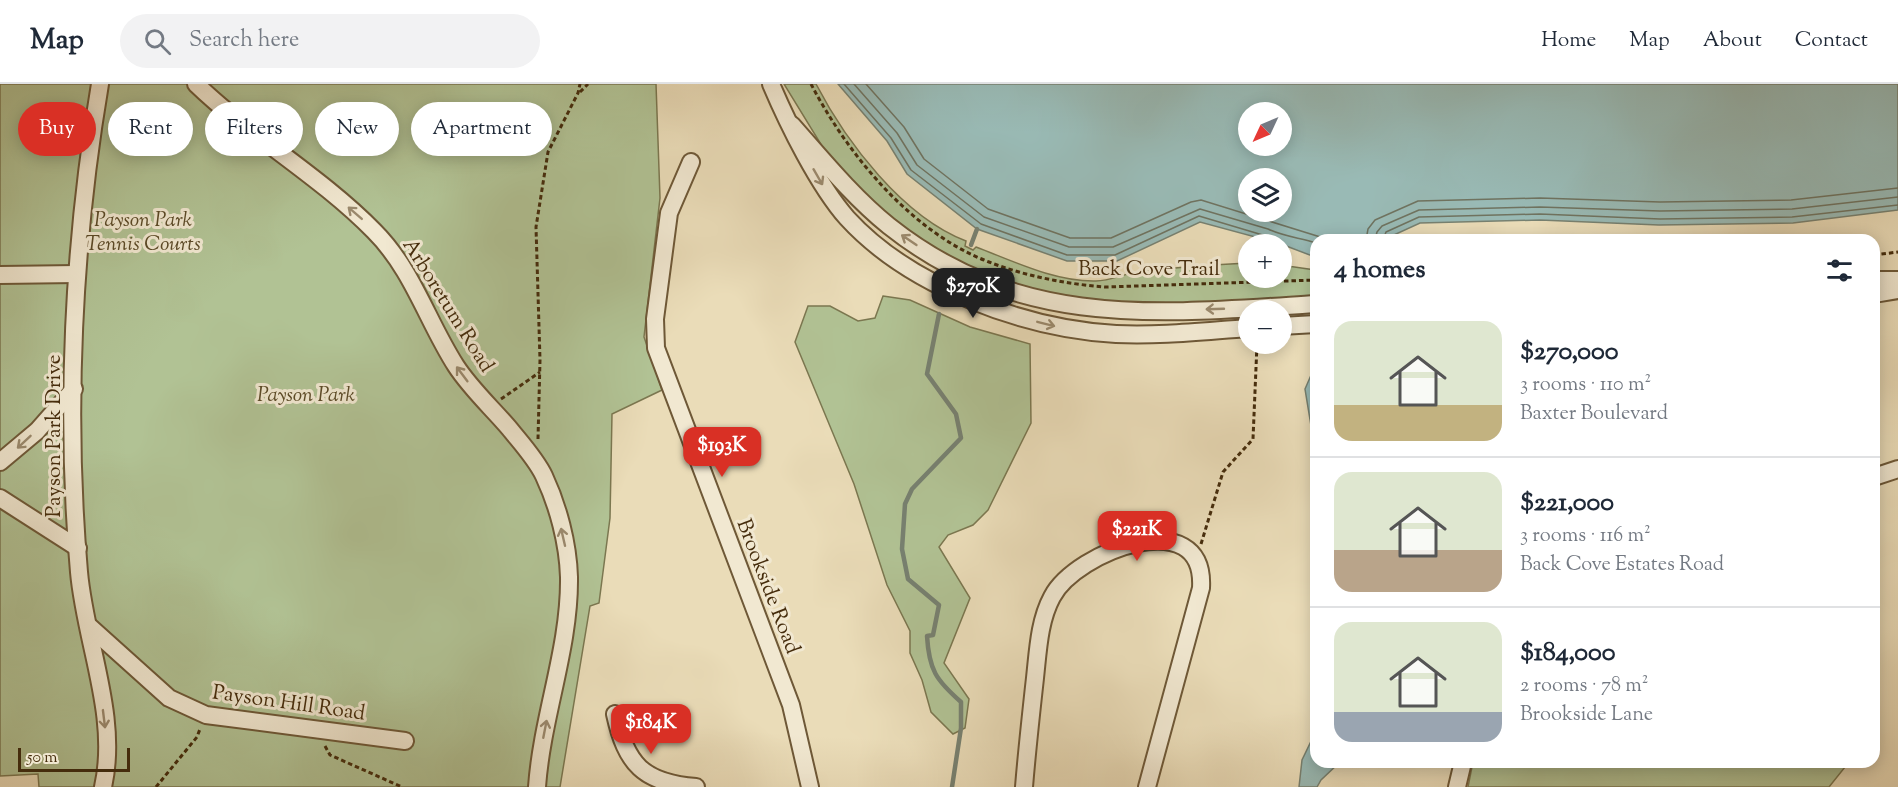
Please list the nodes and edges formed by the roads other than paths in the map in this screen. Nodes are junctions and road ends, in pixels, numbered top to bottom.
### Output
1 (100, 84) edge
2 (196, 84) edge
3 (771, 84) edge
4 (792, 125) junction
5 (691, 162) dead end
6 (0, 274) edge
7 (77, 274) junction
8 (1880, 280) edge
9 (1898, 280) edge
10 (1898, 290) edge
11 (1880, 293) edge
12 (1310, 304) edge
13 (1310, 324) edge
14 (1292, 325) edge
15 (1238, 329) edge
16 (74, 388) junction
17 (0, 462) edge
18 (1898, 469) edge
19 (1880, 475) edge
20 (0, 498) edge
21 (78, 549) junction
22 (90, 627) junction
23 (615, 714) dead end
24 (405, 741) dead end
25 (1462, 768) edge
26 (103, 787) edge
27 (537, 787) edge
28 (696, 787) edge
29 (810, 787) edge
30 (1024, 787) edge
31 (1147, 787) edge
32 (1457, 787) edge

1 - 7 street, Payson Park Drive
27 -> 2 street, Arboretum Road
3 - 4 street
12 -> 4 street
4 -> 15 street
5 - 29 street, Brookside Road
6 - 7 street
7 - 16 street, Payson Park Drive
8 - 9 street
10 - 11 street
13 - 14 street
16 -> 17 street
16 - 21 street, Payson Park Drive
18 - 19 street
20 - 21 street
21 - 22 street, Payson Park Drive
22 - 24 street, Payson Hill Road
22 -> 26 street, Payson Park Drive
23 - 28 street
25 - 32 street
30 - 31 street

